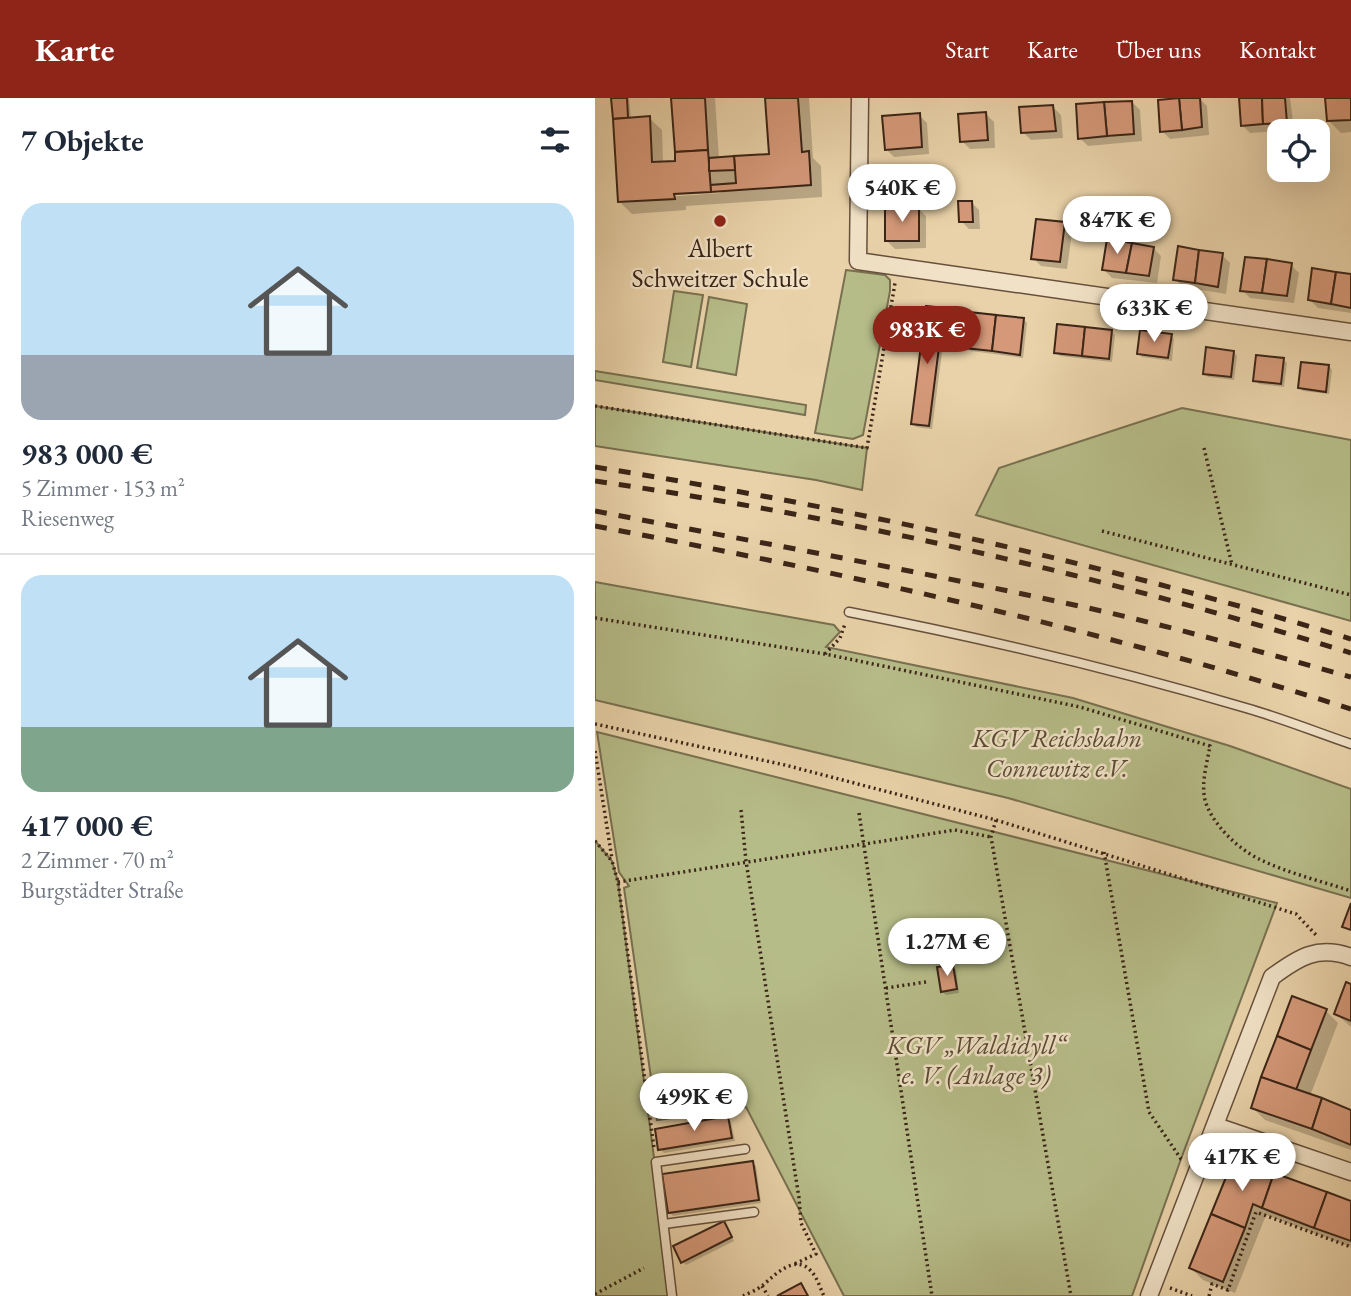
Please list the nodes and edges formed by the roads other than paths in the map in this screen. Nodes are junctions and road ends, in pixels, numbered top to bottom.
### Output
1 (860, 98) edge
2 (1351, 332) edge
3 (849, 612) road end
4 (1351, 744) edge
5 (1351, 957) edge
6 (1216, 1126) junction
7 (745, 1149) dead end
8 (1351, 1172) edge
9 (754, 1212) dead end
10 (664, 1224) junction
11 (1152, 1289) edge
12 (673, 1296) edge

1 - 2 street
3 - 4 lane
5 - 6 street
6 - 8 street
6 - 11 street
7 - 10 lane
9 - 10 lane
10 - 12 lane

